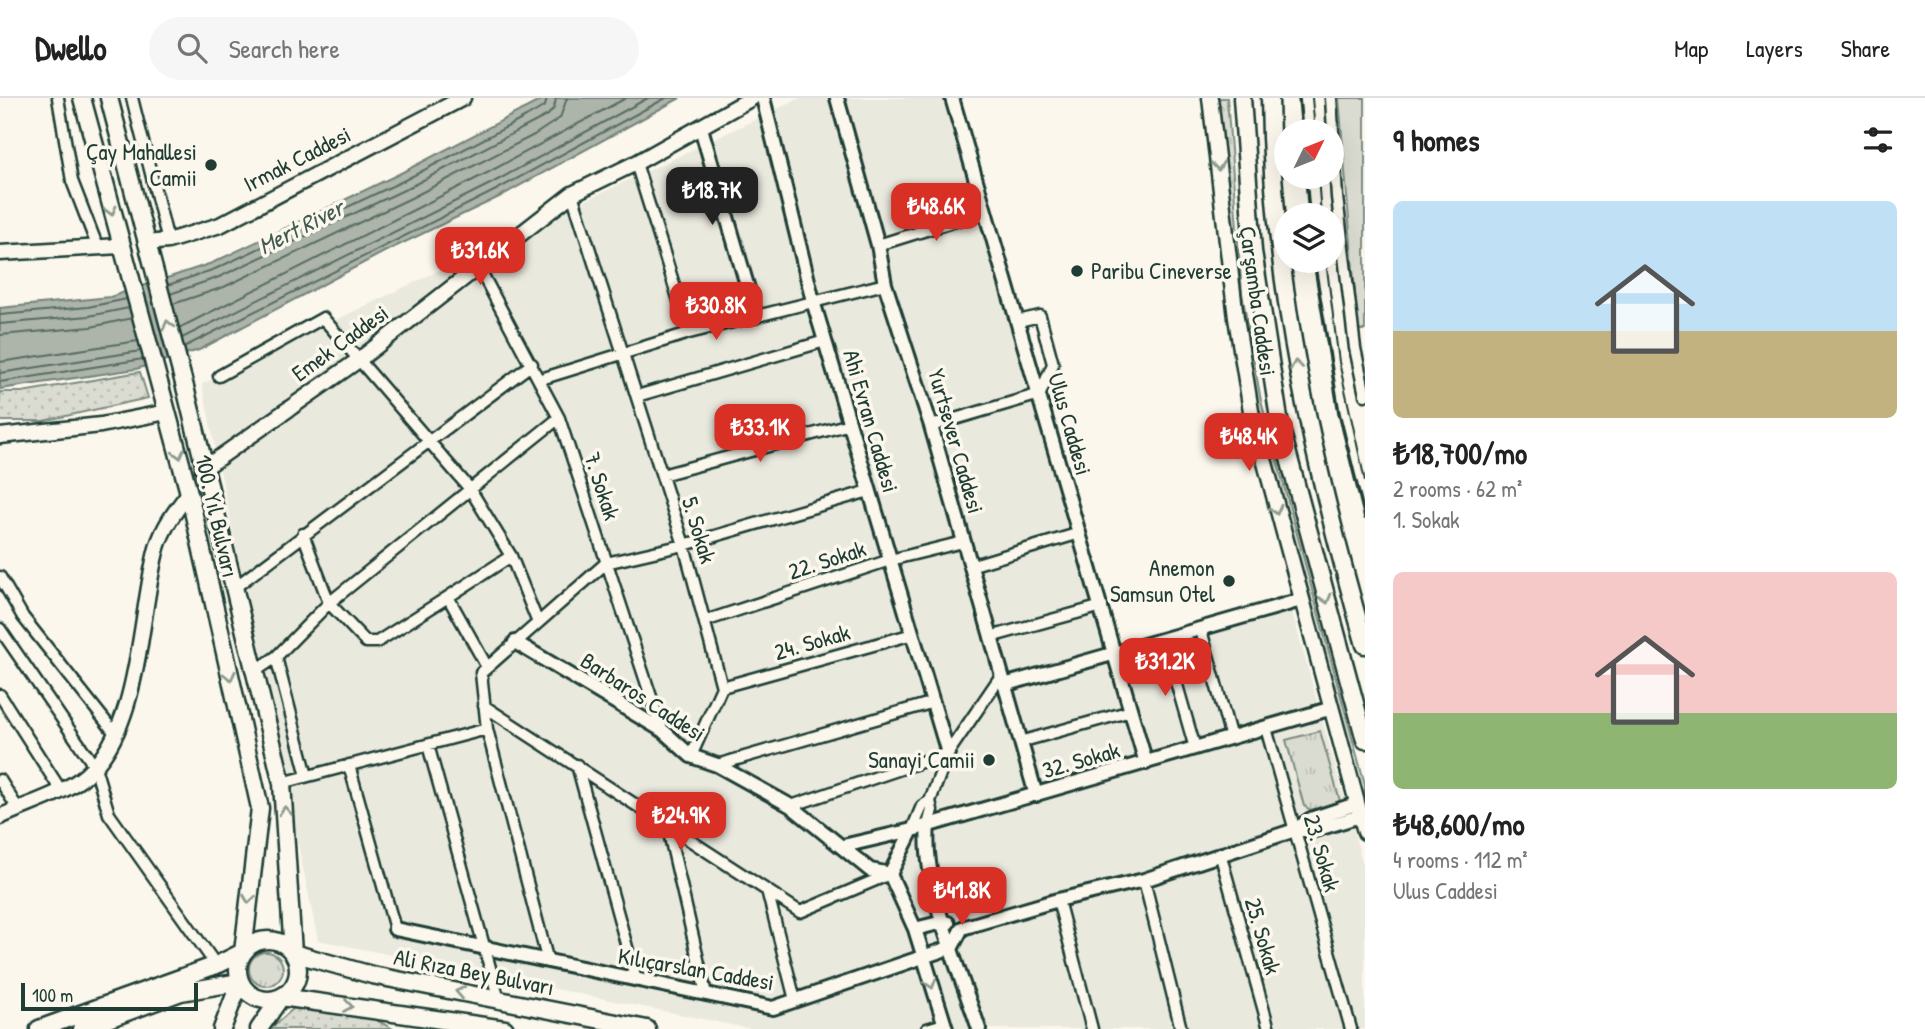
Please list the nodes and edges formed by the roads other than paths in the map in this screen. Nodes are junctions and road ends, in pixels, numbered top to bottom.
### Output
1 (58, 98) edge
2 (82, 98) edge
3 (109, 98) edge
4 (132, 98) edge
5 (463, 98) edge
6 (752, 98) edge
7 (763, 98) edge
8 (836, 98) edge
9 (953, 98) edge
10 (1210, 98) edge
11 (1242, 98) edge
12 (1270, 98) edge
13 (1331, 98) edge
14 (701, 128) junction
15 (636, 163) junction
16 (572, 194) junction
17 (984, 212) junction
18 (168, 241) junction
19 (146, 243) junction
20 (878, 245) junction
21 (120, 246) junction
22 (97, 248) junction
23 (0, 253) edge
24 (478, 266) junction
25 (885, 284) junction
26 (813, 301) junction
27 (756, 316) junction
28 (1018, 321) junction
29 (689, 333) junction
30 (825, 341) junction
31 (1360, 347) edge
32 (623, 354) junction
33 (360, 359) junction
34 (532, 364) junction
35 (219, 376) dead end
36 (541, 379) junction
37 (1040, 394) junction
38 (1365, 395) edge
39 (637, 396) junction
40 (167, 412) junction
41 (559, 418) junction
42 (849, 424) junction
43 (932, 426) junction
44 (0, 436) edge
45 (431, 441) junction
46 (203, 469) junction
47 (662, 475) junction
48 (470, 489) junction
49 (869, 491) junction
50 (189, 493) junction
51 (1080, 533) junction
52 (303, 534) junction
53 (963, 542) junction
54 (684, 545) junction
55 (511, 556) junction
56 (890, 559) junction
57 (606, 562) junction
58 (970, 566) junction
59 (0, 577) edge
60 (234, 588) junction
61 (448, 597) junction
62 (1301, 600) junction
63 (329, 603) junction
64 (1102, 607) junction
65 (705, 621) junction
66 (538, 623) junction
67 (0, 629) edge
68 (1201, 630) junction
69 (913, 634) junction
70 (990, 637) junction
71 (1164, 640) junction
72 (515, 642) junction
73 (1365, 645) edge
74 (1115, 653) junction
75 (276, 657) junction
76 (488, 667) junction
77 (254, 672) junction
78 (1002, 681) junction
79 (722, 687) junction
80 (0, 695) edge
81 (934, 702) junction
82 (484, 706) junction
83 (1329, 709) junction
84 (1131, 711) junction
85 (1266, 728) junction
86 (487, 729) junction
87 (662, 730) junction
88 (114, 732) junction
89 (1231, 738) junction
90 (1365, 740) edge
91 (1020, 742) junction
92 (428, 745) junction
93 (1195, 748) junction
94 (948, 753) junction
95 (691, 756) junction
96 (1146, 763) junction
97 (349, 765) junction
98 (577, 765) junction
99 (717, 765) junction
100 (95, 767) junction
101 (307, 776) junction
102 (0, 780) edge
103 (282, 783) junction
104 (60, 789) junction
105 (1036, 795) junction
106 (930, 801) junction
107 (791, 806) junction
108 (18, 809) junction
109 (1358, 810) junction
110 (0, 817) edge
111 (667, 824) junction
112 (928, 825) junction
113 (912, 830) junction
114 (1295, 830) junction
115 (1365, 832) edge
116 (843, 846) junction
117 (1220, 853) junction
118 (890, 874) junction
119 (1144, 880) junction
120 (767, 890) junction
121 (1058, 900) junction
122 (943, 922) junction
123 (962, 928) junction
124 (395, 929) joint
125 (915, 929) junction
126 (951, 947) junction
127 (485, 950) junction
128 (243, 952) junction
129 (293, 953) junction
130 (923, 957) junction
131 (548, 962) junction
132 (216, 965) junction
133 (636, 980) junction
134 (240, 982) junction
135 (706, 994) junction
136 (281, 997) junction
137 (499, 1000) junction
138 (795, 1000) junction
139 (945, 1027) edge
140 (39, 1029) edge
141 (81, 1029) edge
142 (222, 1029) edge
143 (259, 1029) edge
144 (505, 1029) edge
145 (647, 1029) edge
146 (927, 1029) edge
147 (979, 1029) edge
148 (1092, 1029) edge
149 (1181, 1029) edge
150 (1269, 1029) edge
151 (1351, 1029) edge

1 - 22 street
2 -> 21 main road, 100. Yıl Bulvarı
3 - 19 main road, 100. Yıl Bulvarı
4 - 18 street
5 - 18 main road, Irmak Caddesi
6 - 14 main road, Emek Caddesi
7 - 26 street, Ahi Evran Caddesi
8 - 20 street, Yurtsever Caddesi
9 - 17 street, Ulus Caddesi
10 -> 62 main road, Çarşamba Caddesi
11 -> 90 main road
73 -> 12 main road
13 - 31 street
14 - 15 main road, Emek Caddesi
14 - 27 street
15 - 16 main road, Emek Caddesi
15 - 29 street
16 - 24 main road, Emek Caddesi
16 - 32 street, 5. Sokak
17 - 20 street
17 - 28 street, Ulus Caddesi
18 - 19 main road, Irmak Caddesi
46 -> 19 main road, 100. Yıl Bulvarı
20 - 25 street, Yurtsever Caddesi
21 - 22 main road
21 - 40 main road, 100. Yıl Bulvarı
22 - 23 main road
24 - 33 main road, Emek Caddesi
24 - 34 street, 7. Sokak
25 - 26 street
25 - 43 street, Yurtsever Caddesi
26 - 27 street
26 - 30 street, Ahi Evran Caddesi
27 - 29 street
28 - 37 street, Ulus Caddesi
28 - 37 street
29 - 32 street
30 - 39 street
30 - 42 street, Ahi Evran Caddesi
31 - 38 street
32 - 36 street
32 - 39 street, 5. Sokak
33 - 35 street
33 - 45 street
33 - 46 main road, Emek Caddesi
34 - 36 street, 7. Sokak
34 - 45 street
36 - 41 street, 7. Sokak
37 - 43 street
37 - 51 street, Ulus Caddesi
39 - 47 street, 5. Sokak
40 - 44 main road
40 -> 50 main road, 100. Yıl Bulvarı
41 - 48 street
41 - 57 street, 7. Sokak
42 - 47 street
42 - 49 street, Ahi Evran Caddesi
43 - 53 street, Yurtsever Caddesi
45 - 48 street
45 - 52 street
46 - 60 main road, 100. Yıl Bulvarı
47 - 54 street, 5. Sokak
48 - 55 street
48 - 63 street
49 - 54 street
49 - 56 street, Ahi Evran Caddesi
50 - 88 main road
50 -> 128 main road, 100. Yıl Bulvarı
51 - 58 street
51 - 64 street, Ulus Caddesi
52 - 60 street
52 - 63 street
53 - 56 street, 22. Sokak
53 - 58 street, Yurtsever Caddesi
54 - 57 street
54 - 65 street, 5. Sokak
55 - 61 street
55 - 66 street
56 - 65 street, 22. Sokak
56 - 69 street, Ahi Evran Caddesi
57 - 66 street
57 - 87 street, 7. Sokak
58 - 70 street, Yurtsever Caddesi
59 - 88 street
60 - 77 main road, 100. Yıl Bulvarı
61 - 63 street
61 - 76 street
62 - 68 street
62 - 83 main road, Çarşamba Caddesi
63 - 75 street
64 - 70 street
64 - 74 street, Ulus Caddesi
65 - 79 street, 5. Sokak
66 - 72 street
67 - 100 street
68 - 71 street
68 - 89 street
69 - 79 street, 24. Sokak
69 - 81 street, Ahi Evran Caddesi
70 - 78 street, Yurtsever Caddesi
71 - 74 street
71 - 93 street
72 - 76 street
72 - 87 street, Barbaros Caddesi
74 - 78 street
74 - 84 street, Ulus Caddesi
75 - 77 street
75 - 101 street
76 - 82 street
77 - 103 main road, 100. Yıl Bulvarı
78 - 91 street, Yurtsever Caddesi
78 - 94 street
79 - 95 street
80 - 104 street
81 - 94 street, Ahi Evran Caddesi
81 - 99 street
82 - 86 street
82 - 98 street
83 - 85 street, 32. Sokak
83 - 109 main road, Çarşamba Caddesi
84 - 91 street
84 - 96 street, Ulus Caddesi
85 - 89 street, 32. Sokak
85 - 114 street, 23. Sokak
86 - 92 street
86 - 131 street
87 - 95 street, Barbaros Caddesi
88 - 100 main road
89 - 93 street, 32. Sokak
91 - 105 street, Yurtsever Caddesi
92 - 97 street
92 - 127 street
93 - 96 street, 32. Sokak
94 - 106 street
94 - 107 street
95 - 99 street, Barbaros Caddesi
96 - 105 street, 32. Sokak
97 - 101 street
97 - 124 street
98 - 111 street
98 - 133 street
99 - 107 street, Barbaros Caddesi
100 - 104 main road
100 - 132 street
101 - 103 street
102 - 108 street
129 -> 103 main road, 100. Yıl Bulvarı
104 - 108 main road
105 - 112 street, 32. Sokak
106 - 112 street
106 - 113 street
107 - 116 street, Barbaros Caddesi
108 - 110 main road
109 - 114 street
109 - 115 main road, Çarşamba Caddesi
111 - 120 street
111 - 135 street
112 - 113 street, 32. Sokak
112 - 122 street
113 - 116 street, 32. Sokak
113 - 118 street
114 - 117 street
114 - 151 street, 23. Sokak
116 - 118 street, Barbaros Caddesi
117 - 119 street
117 - 150 street, 25. Sokak
118 - 120 street
118 - 125 street
119 - 121 street
119 - 149 street
120 - 138 street
121 - 123 street
121 - 148 street
122 - 123 street
122 - 125 street
122 - 126 street
123 - 126 street
124 - 127 street, Kılıçarslan Caddesi
125 - 130 street
126 - 130 street, Kılıçarslan Caddesi
126 - 147 street
127 - 131 street, Kılıçarslan Caddesi
127 - 137 street
128 - 129 main road
128 - 132 main road
128 - 134 main road
129 - 136 main road
137 -> 129 main road, Ali Rıza Bey Bulvarı
130 - 138 street, Kılıçarslan Caddesi
130 -> 139 street
131 - 133 street, Kılıçarslan Caddesi
132 - 140 main road
133 - 135 street, Kılıçarslan Caddesi
134 - 136 main road
134 - 141 main road
134 - 142 main road
135 - 138 street, Kılıçarslan Caddesi
136 - 143 main road
136 -> 144 main road
137 - 145 main road, Ali Rıza Bey Bulvarı
139 - 146 street

